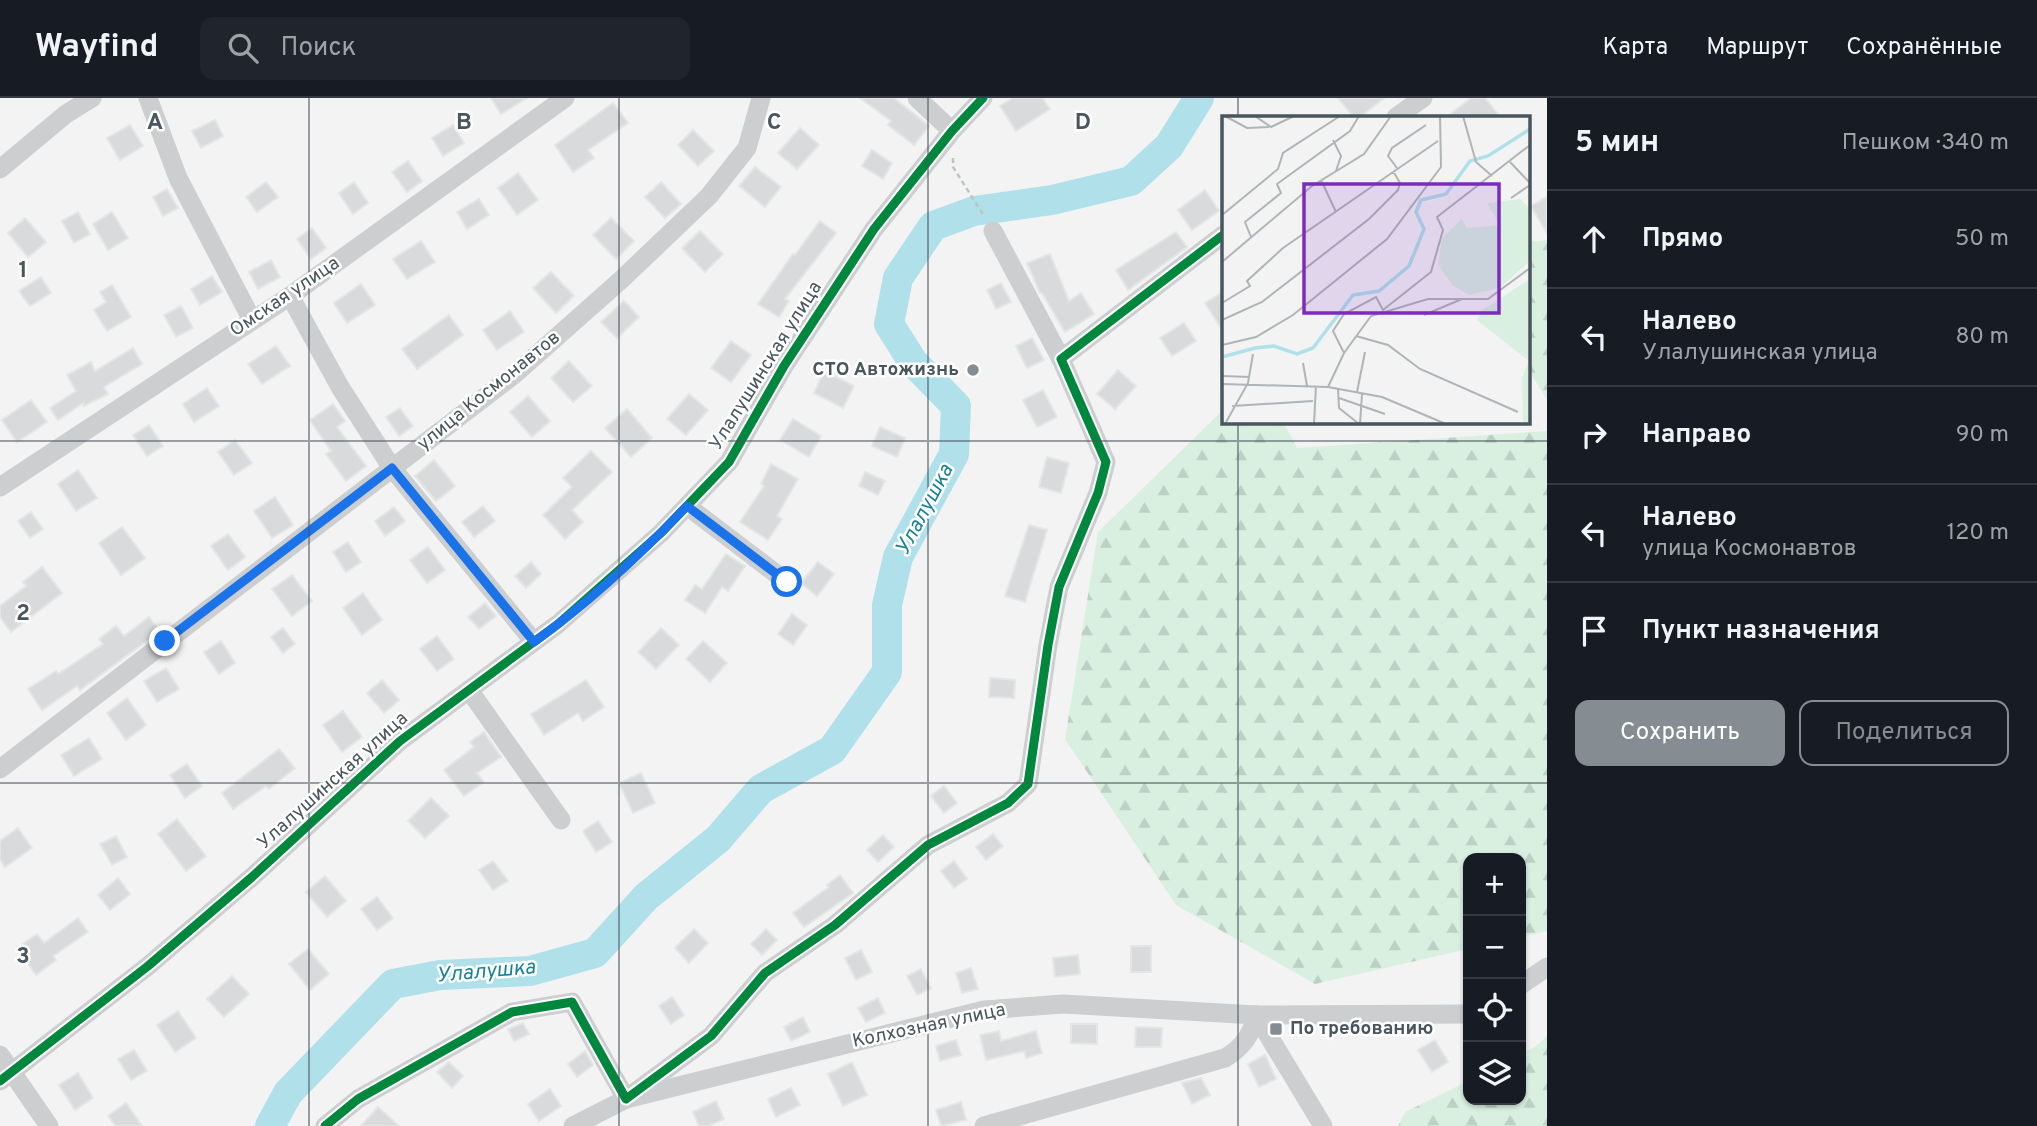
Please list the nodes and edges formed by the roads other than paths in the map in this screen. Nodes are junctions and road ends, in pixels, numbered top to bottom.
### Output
1 (92, 98) edge
2 (148, 98) edge
3 (565, 98) edge
4 (761, 98) edge
5 (917, 98) edge
6 (982, 98) edge
7 (1423, 98) edge
8 (1397, 116) edge
9 (952, 131) junction
10 (0, 169) edge
11 (993, 231) road end
12 (1222, 236) edge
13 (290, 296) junction
14 (252, 320) junction
15 (1061, 359) junction
16 (392, 468) junction
17 (0, 487) edge
18 (687, 506) junction
19 (787, 582) dead end
20 (534, 642) junction
21 (469, 690) junction
22 (0, 769) edge
23 (561, 820) dead end
24 (1547, 967) edge
25 (1526, 982) edge
26 (1256, 1015) junction
27 (1463, 1015) edge
28 (0, 1055) edge
29 (6, 1076) edge
30 (626, 1099) junction
31 (49, 1126) edge
32 (325, 1126) edge
33 (573, 1126) edge
34 (984, 1126) edge
35 (1323, 1126) edge

1 - 10 street
2 - 14 street
3 - 13 street, Омская улица
4 - 16 street, улица Космонавтов
5 - 9 street
6 - 9 street, Улалушинская улица
7 - 8 street
9 - 18 street, Улалушинская улица
11 - 15 street
12 - 15 street
13 - 14 street, Омская улица
13 - 16 street
14 - 17 street, Омская улица
15 - 30 street
16 - 20 street
16 - 22 street, улица Космонавтов
18 - 19 street
18 - 20 street, Улалушинская улица
20 - 21 street, Улалушинская улица
21 - 23 street
21 - 29 street, Улалушинская улица
24 - 25 street
26 - 27 street, Колхозная улица
26 - 30 street, Колхозная улица
26 - 34 street
26 - 35 street
28 - 29 street
29 - 31 street
30 - 32 street
30 - 33 street, Колхозная улица

